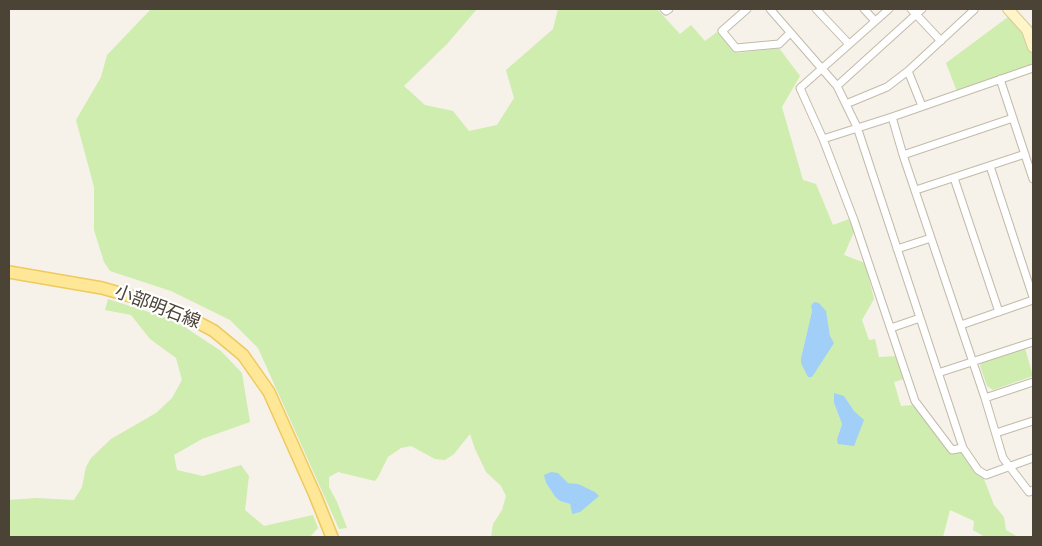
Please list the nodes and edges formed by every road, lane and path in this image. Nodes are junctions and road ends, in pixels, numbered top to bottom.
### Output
1 (664, 9) edge
2 (669, 9) edge
3 (747, 9) edge
4 (770, 9) edge
5 (816, 9) edge
6 (864, 9) edge
7 (889, 9) edge
8 (973, 9) edge
9 (1008, 9) edge
10 (916, 10) edge
11 (875, 21) junction
12 (790, 33) junction
13 (941, 40) junction
14 (849, 44) junction
15 (1033, 47) edge
16 (1033, 68) edge
17 (821, 69) junction
18 (908, 71) junction
19 (1000, 79) junction
20 (837, 86) junction
21 (846, 104) junction
22 (922, 106) junction
23 (892, 117) junction
24 (1013, 118) junction
25 (857, 127) junction
26 (823, 138) junction
27 (1025, 154) junction
28 (903, 155) junction
29 (990, 166) junction
30 (954, 178) junction
31 (1033, 179) edge
32 (916, 190) junction
33 (931, 238) junction
34 (897, 249) junction
35 (9, 272) edge
36 (1033, 298) edge
37 (999, 312) junction
38 (920, 318) junction
39 (961, 325) junction
40 (891, 328) junction
41 (1033, 342) edge
42 (973, 362) junction
43 (938, 373) junction
44 (1033, 382) edge
45 (985, 398) junction
46 (1033, 421) edge
47 (996, 433) junction
48 (963, 448) junction
49 (1033, 458) edge
50 (1008, 466) junction
51 (1033, 490) edge
52 (332, 537) edge

1 - 2 street
3 - 12 street
4 - 12 street
5 - 14 street
6 - 11 street
7 - 11 street
8 - 13 street
9 - 15 street
10 - 13 street
10 - 20 street
11 - 14 street
12 - 17 street
13 - 18 street
14 - 17 street
16 - 19 street
17 - 20 street
17 - 26 street
18 - 21 street
18 - 22 street
19 - 22 street
19 - 24 street
20 - 21 street
21 - 25 street
22 - 23 street
23 - 25 street
23 - 28 street
24 - 27 street
24 - 28 street
25 - 26 street
25 - 34 street
26 - 40 street
27 - 29 street
27 - 31 street
28 - 32 street
29 - 30 street
29 - 36 street
30 - 32 street
30 - 37 street
32 - 33 street
33 - 34 street
33 - 39 street
34 - 38 street
35 - 52 main road, 小部明石線
36 - 37 street
37 - 39 street
38 - 40 street
38 - 43 street
39 - 42 street
40 - 48 street
41 - 42 street
42 - 43 street
42 - 45 street
43 - 48 street
44 - 45 street
45 - 47 street
46 - 47 street
47 - 50 street
48 - 50 street
49 - 50 street
50 - 51 street

